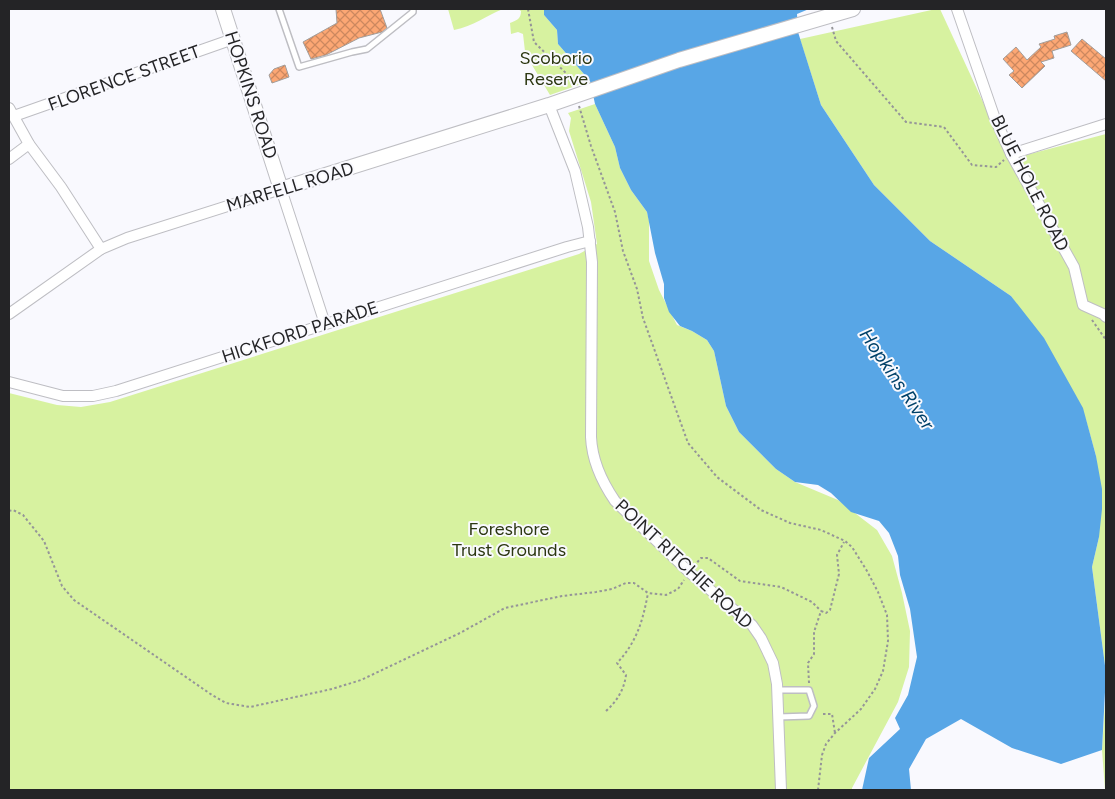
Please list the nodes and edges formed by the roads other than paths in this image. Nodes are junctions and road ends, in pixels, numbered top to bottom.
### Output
1 (223, 9) edge
2 (279, 9) edge
3 (413, 9) edge
4 (853, 9) edge
5 (957, 9) edge
6 (233, 39) junction
7 (549, 105) junction
8 (12, 112) edge
9 (1106, 124) edge
10 (29, 144) junction
11 (1011, 154) junction
12 (9, 159) edge
13 (281, 189) junction
14 (590, 241) junction
15 (101, 249) junction
16 (9, 314) edge
17 (1106, 318) edge
18 (326, 324) junction
19 (9, 382) edge
20 (778, 690) junction
21 (778, 717) junction
22 (780, 790) edge

1 - 6 street, HOPKINS ROAD
2 - 3 lane
4 - 7 street, MARFELL ROAD
5 - 11 street, BLUE HOLE ROAD
6 - 8 street, FLORENCE STREET
6 - 13 street, HOPKINS ROAD
7 - 13 street, MARFELL ROAD
7 - 14 street, POINT RITCHIE ROAD
8 - 10 street
9 - 11 street
10 - 12 street
10 - 15 street
11 - 17 street, BLUE HOLE ROAD
13 - 15 street, MARFELL ROAD
13 - 18 street, HOPKINS ROAD
14 - 18 street, HICKFORD PARADE
14 - 20 street, POINT RITCHIE ROAD
15 - 16 street, MARFELL ROAD
18 - 19 street, HICKFORD PARADE
20 - 21 street, POINT RITCHIE ROAD
20 - 21 lane
21 - 22 street, POINT RITCHIE ROAD

